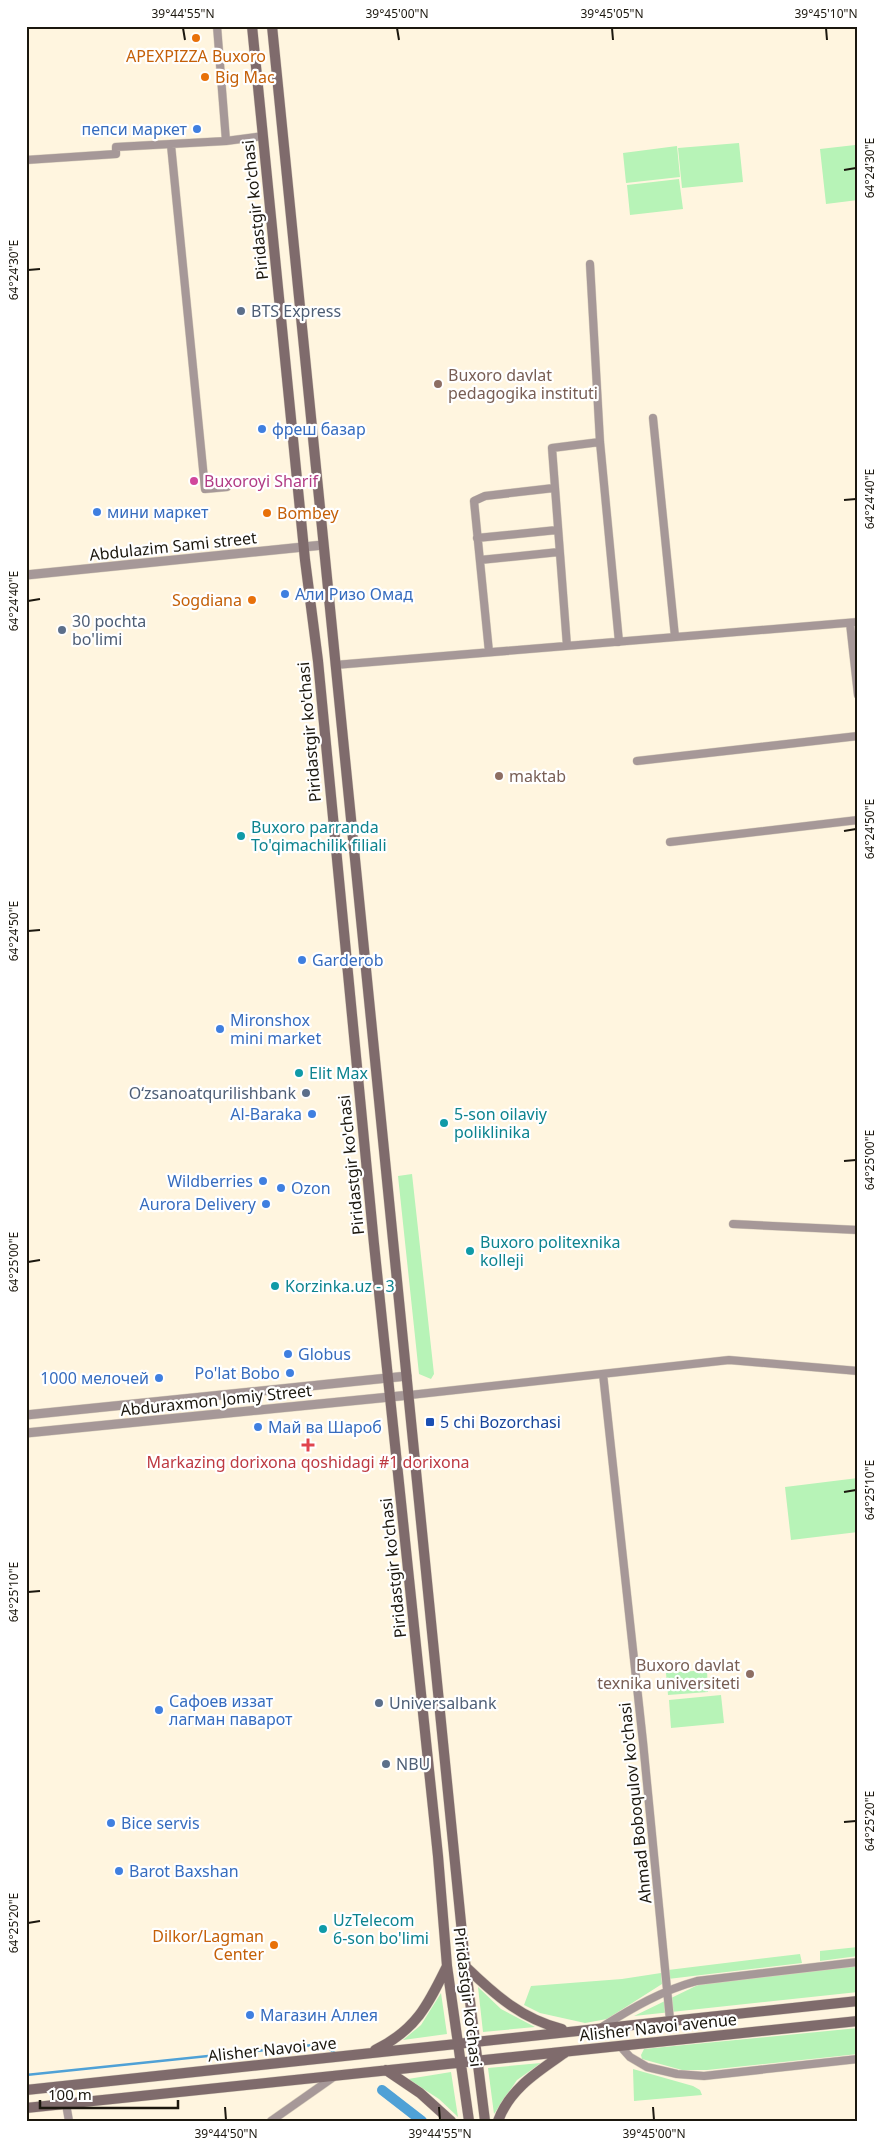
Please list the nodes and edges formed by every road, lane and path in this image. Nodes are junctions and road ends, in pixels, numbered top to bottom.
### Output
1 (217, 26) edge
2 (252, 26) edge
3 (272, 26) edge
4 (263, 136) junction
5 (226, 141) junction
6 (170, 145) junction
7 (26, 160) edge
8 (590, 264) dead end
9 (654, 418) dead end
10 (600, 442) junction
11 (227, 486) dead end
12 (554, 488) junction
13 (557, 530) junction
14 (477, 538) junction
15 (323, 545) junction
16 (304, 547) junction
17 (559, 552) junction
18 (480, 560) junction
19 (26, 575) edge
20 (854, 623) edge
21 (675, 637) junction
22 (618, 642) junction
23 (567, 646) junction
24 (489, 652) junction
25 (335, 665) junction
26 (858, 695) edge
27 (858, 736) edge
28 (637, 761) dead end
29 (858, 820) edge
30 (670, 842) dead end
31 (733, 1224) dead end
32 (858, 1230) edge
33 (858, 1371) edge
34 (603, 1374) junction
35 (407, 1376) junction
36 (389, 1378) junction
37 (410, 1395) junction
38 (391, 1398) junction
39 (26, 1415) edge
40 (26, 1433) edge
41 (858, 1962) edge
42 (447, 1966) junction
43 (466, 1967) junction
44 (667, 1992) junction
45 (858, 2001) edge
46 (670, 2020) junction
47 (858, 2022) edge
48 (602, 2027) junction
49 (570, 2030) junction
50 (476, 2041) junction
51 (458, 2044) junction
52 (621, 2047) junction
53 (567, 2051) junction
54 (369, 2053) junction
55 (858, 2059) edge
56 (478, 2060) junction
57 (461, 2061) junction
58 (386, 2070) junction
59 (337, 2075) junction
60 (26, 2090) edge
61 (66, 2104) junction
62 (26, 2108) edge
63 (69, 2121) edge
64 (271, 2121) edge
65 (451, 2121) edge
66 (469, 2121) edge
67 (485, 2121) edge
68 (498, 2121) edge

1 - 5 street
2 - 4 main road, Piridastgir ko'chasi
3 - 15 main road, Piridastgir ko'chasi
4 - 5 street
4 - 16 main road, Piridastgir ko'chasi
5 - 6 street
6 - 7 street
6 - 11 street
8 - 10 street
9 - 21 street
10 - 12 street
10 - 22 street
12 - 13 street
12 - 14 street
13 - 14 street
13 - 17 street
14 - 18 street
15 - 16 street, Abdulazim Sami street
15 - 25 main road, Piridastgir ko'chasi
16 - 19 street, Abdulazim Sami street
16 - 36 main road, Piridastgir ko'chasi
17 - 18 street
17 - 23 street
18 - 24 street
20 - 21 street
20 - 26 street
21 - 22 street
22 - 23 street
23 - 24 street
24 - 25 street
25 - 35 main road, Piridastgir ko'chasi
27 - 28 street
29 - 30 street
31 - 32 street
33 - 34 street
34 - 37 street
34 - 44 street, Ahmad Boboqulov ko'chasi
35 - 36 street, Abduraxmon Jomiy Street
35 - 37 main road, Piridastgir ko'chasi
36 - 38 main road, Piridastgir ko'chasi
36 - 39 street, Abduraxmon Jomiy Street
37 - 38 street, Abduraxmon Jomiy Street
37 - 43 main road, Piridastgir ko'chasi
38 - 40 street, Abduraxmon Jomiy Street
38 - 42 main road, Piridastgir ko'chasi
41 - 44 street
42 - 51 main road, Piridastgir ko'chasi
42 - 54 main road
43 - 49 main road
43 - 50 main road, Piridastgir ko'chasi
44 - 46 street, Ahmad Boboqulov ko'chasi
44 - 48 street
45 - 46 main road, Alisher Navoi avenue
46 - 48 main road, Alisher Navoi avenue
47 - 52 main road, Alisher Navoi avenue
48 - 49 main road, Alisher Navoi avenue
49 - 50 main road, Alisher Navoi ave
50 - 51 main road, Alisher Navoi ave
50 - 56 main road, Piridastgir ko'chasi
51 - 54 main road, Alisher Navoi ave
51 - 57 main road, Piridastgir ko'chasi
52 - 53 main road, Alisher Navoi avenue
52 - 55 street
53 - 56 main road, Alisher Navoi avenue
53 - 68 main road
54 - 60 main road, Alisher Navoi ave
56 - 57 main road, Alisher Navoi avenue
56 - 67 main road, Piridastgir ko'chasi
57 - 58 main road, Alisher Navoi ave
57 - 66 main road, Piridastgir ko'chasi
58 - 59 main road, Alisher Navoi ave
58 - 65 main road
59 - 61 main road, Alisher Navoi ave
59 - 64 street
61 - 62 main road, Alisher Navoi ave
61 - 63 street

